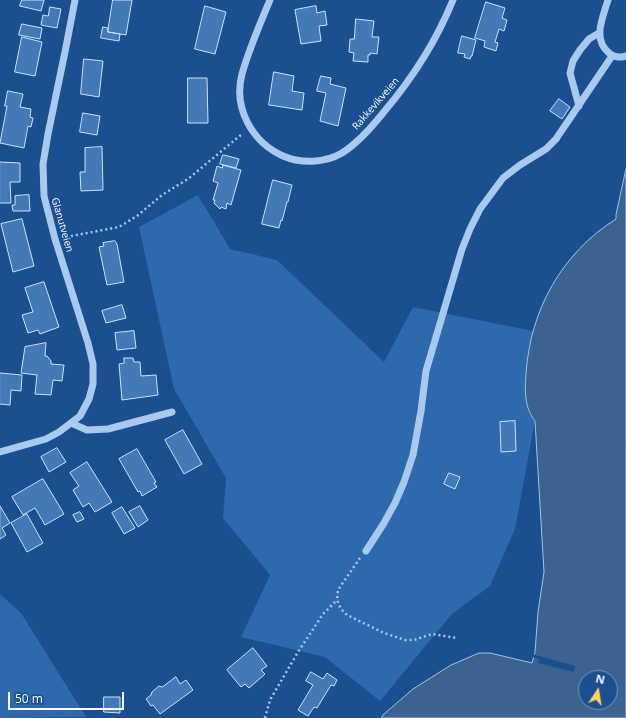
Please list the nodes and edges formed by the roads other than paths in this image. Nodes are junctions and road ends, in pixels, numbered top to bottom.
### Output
1 (75, 0) edge
2 (270, 0) edge
3 (453, 0) edge
4 (608, 0) edge
5 (599, 33) junction
6 (612, 56) junction
7 (626, 56) edge
8 (579, 106) junction
9 (172, 412) dead end
10 (71, 423) junction
11 (0, 452) edge
12 (366, 551) road end

1 - 10 street, Glanutveien
2 - 3 street, Rakkevikveien
4 - 5 street
5 - 6 street
5 - 8 street
6 - 7 street
6 - 8 street
8 - 12 street
9 - 10 street
10 - 11 street, Glanutveien

